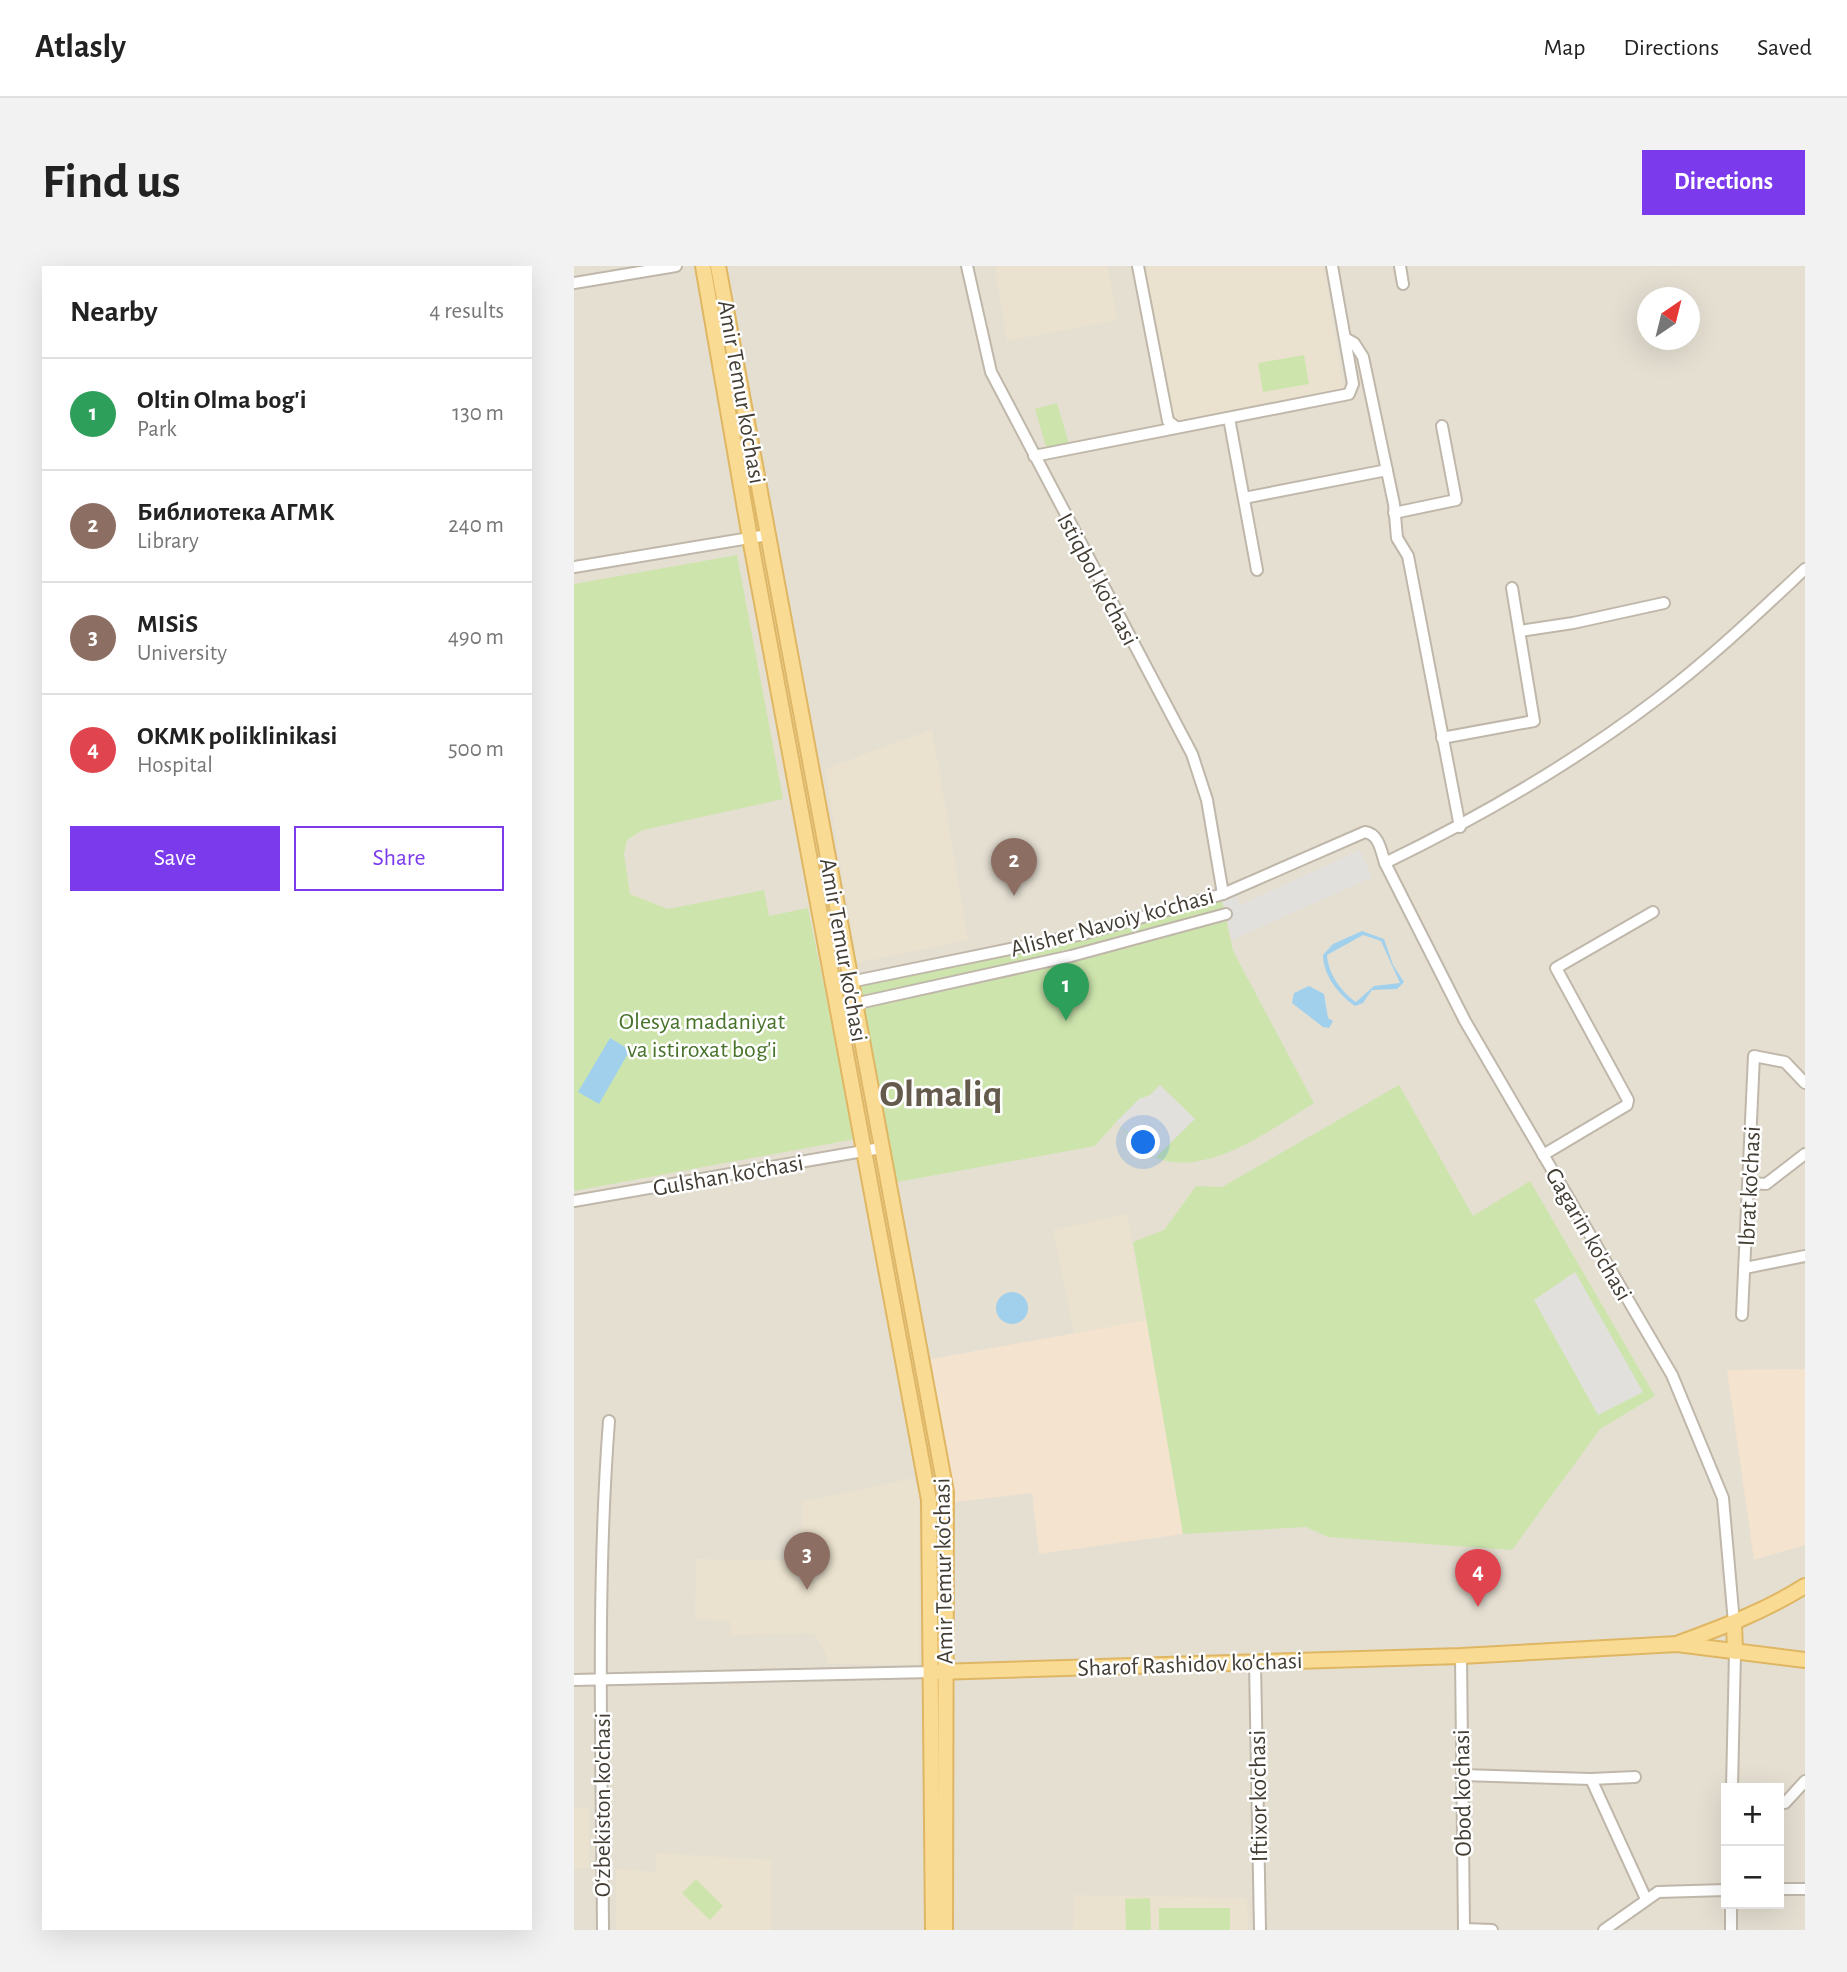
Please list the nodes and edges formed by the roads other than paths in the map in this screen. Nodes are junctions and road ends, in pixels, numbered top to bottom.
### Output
1 (676, 266) edge
2 (703, 266) edge
3 (718, 266) edge
4 (967, 266) edge
5 (1138, 266) edge
6 (1332, 266) edge
7 (1400, 266) edge
8 (574, 283) edge
9 (1403, 284) dead end
10 (1345, 338) junction
11 (1229, 418) junction
12 (1175, 426) junction
13 (1442, 426) dead end
14 (1034, 456) junction
15 (1387, 470) junction
16 (1244, 498) junction
17 (1394, 513) junction
18 (768, 536) junction
19 (750, 538) junction
20 (574, 567) edge
21 (1805, 569) edge
22 (1257, 570) dead end
23 (1512, 588) dead end
24 (1664, 603) dead end
25 (1520, 631) junction
26 (1442, 738) junction
27 (808, 758) junction
28 (793, 765) junction
29 (1460, 827) junction
30 (1365, 832) joint
31 (1385, 863) junction
32 (1223, 894) junction
33 (836, 904) junction
34 (820, 906) junction
35 (1653, 912) dead end
36 (1226, 915) dead end
37 (850, 982) junction
38 (863, 1002) dead end
39 (1805, 1083) edge
40 (874, 1149) junction
41 (1805, 1154) edge
42 (1543, 1155) junction
43 (1750, 1182) junction
44 (574, 1201) edge
45 (1805, 1256) edge
46 (1745, 1268) junction
47 (1742, 1315) dead end
48 (609, 1421) dead end
49 (1805, 1586) edge
50 (1734, 1623) junction
51 (1677, 1644) junction
52 (1735, 1652) junction
53 (1461, 1656) junction
54 (1805, 1660) edge
55 (1255, 1662) junction
56 (938, 1672) junction
57 (574, 1680) edge
58 (601, 1680) junction
59 (1462, 1775) junction
60 (1635, 1777) dead end
61 (1591, 1779) junction
62 (1805, 1781) edge
63 (1732, 1783) edge
64 (1784, 1803) edge
65 (1784, 1889) edge
66 (1805, 1889) edge
67 (1721, 1890) edge
68 (1646, 1899) junction
69 (1731, 1909) edge
70 (603, 1930) edge
71 (933, 1930) edge
72 (945, 1930) edge
73 (1261, 1930) edge
74 (1464, 1930) edge
75 (1492, 1930) edge
76 (1604, 1930) edge
77 (1731, 1930) edge

1 - 8 street
2 - 19 main road, Amir Temur ko'chasi
3 - 18 main road, Amir Temur ko'chasi
4 - 14 street, Istiqbol ko'chasi
5 - 12 street
6 - 10 street
7 - 9 street
10 - 11 street
10 - 15 street
11 - 12 street
11 - 16 street
12 - 14 street
13 - 17 street
14 - 32 street, Istiqbol ko'chasi
15 - 16 street
15 - 17 street
16 - 22 street
17 - 26 street
18 - 19 street
18 - 27 main road, Amir Temur ko'chasi
19 - 20 street
19 - 28 main road, Amir Temur ko'chasi
21 - 29 street
23 - 25 street
24 - 25 street
25 - 26 street
26 - 29 street
27 - 28 main road
27 - 33 main road, Amir Temur ko'chasi
28 - 34 main road, Amir Temur ko'chasi
29 - 31 street
30 - 31 street, Gagarin ko'chasi
30 - 32 street, Alisher Navoiy ko'chasi
31 - 42 street, Gagarin ko'chasi
32 - 37 street, Alisher Navoiy ko'chasi
33 - 34 main road
33 - 37 main road, Amir Temur ko'chasi
34 - 40 main road, Amir Temur ko'chasi
35 - 42 street
36 - 38 street
37 - 40 main road, Amir Temur ko'chasi
39 - 43 street, Ibrat ko'chasi
40 - 44 street, Gulshan ko'chasi
40 - 56 main road, Amir Temur ko'chasi
41 - 43 street
42 - 50 street, Gagarin ko'chasi
43 - 46 street, Ibrat ko'chasi
45 - 46 street
46 - 47 street, Ibrat ko'chasi
48 - 58 street, O‘zbekiston ko'chasi
49 - 50 main road
50 - 51 main road
50 - 52 main road
51 - 52 main road, Sharof Rashidov ko'chasi
51 - 53 main road, Sharof Rashidov ko'chasi
52 - 54 main road, Sharof Rashidov ko'chasi
52 - 63 street
53 - 55 main road, Sharof Rashidov ko'chasi
53 - 59 street, Obod ko'chasi
55 - 56 main road, Sharof Rashidov ko'chasi
55 - 73 street, Iftixor ko'chasi
56 - 58 street, Sharof Rashidov ko'chasi
56 - 71 main road, Amir Temur ko'chasi
56 - 72 main road, Amir Temur ko'chasi
57 - 58 street, Sharof Rashidov ko'chasi
58 - 70 street, O‘zbekiston ko'chasi
59 - 61 street
59 - 74 street, Obod ko'chasi
60 - 61 street
61 - 68 street
62 - 64 street
65 - 66 street
67 - 68 street
68 - 76 street
69 - 77 street
74 - 75 street

